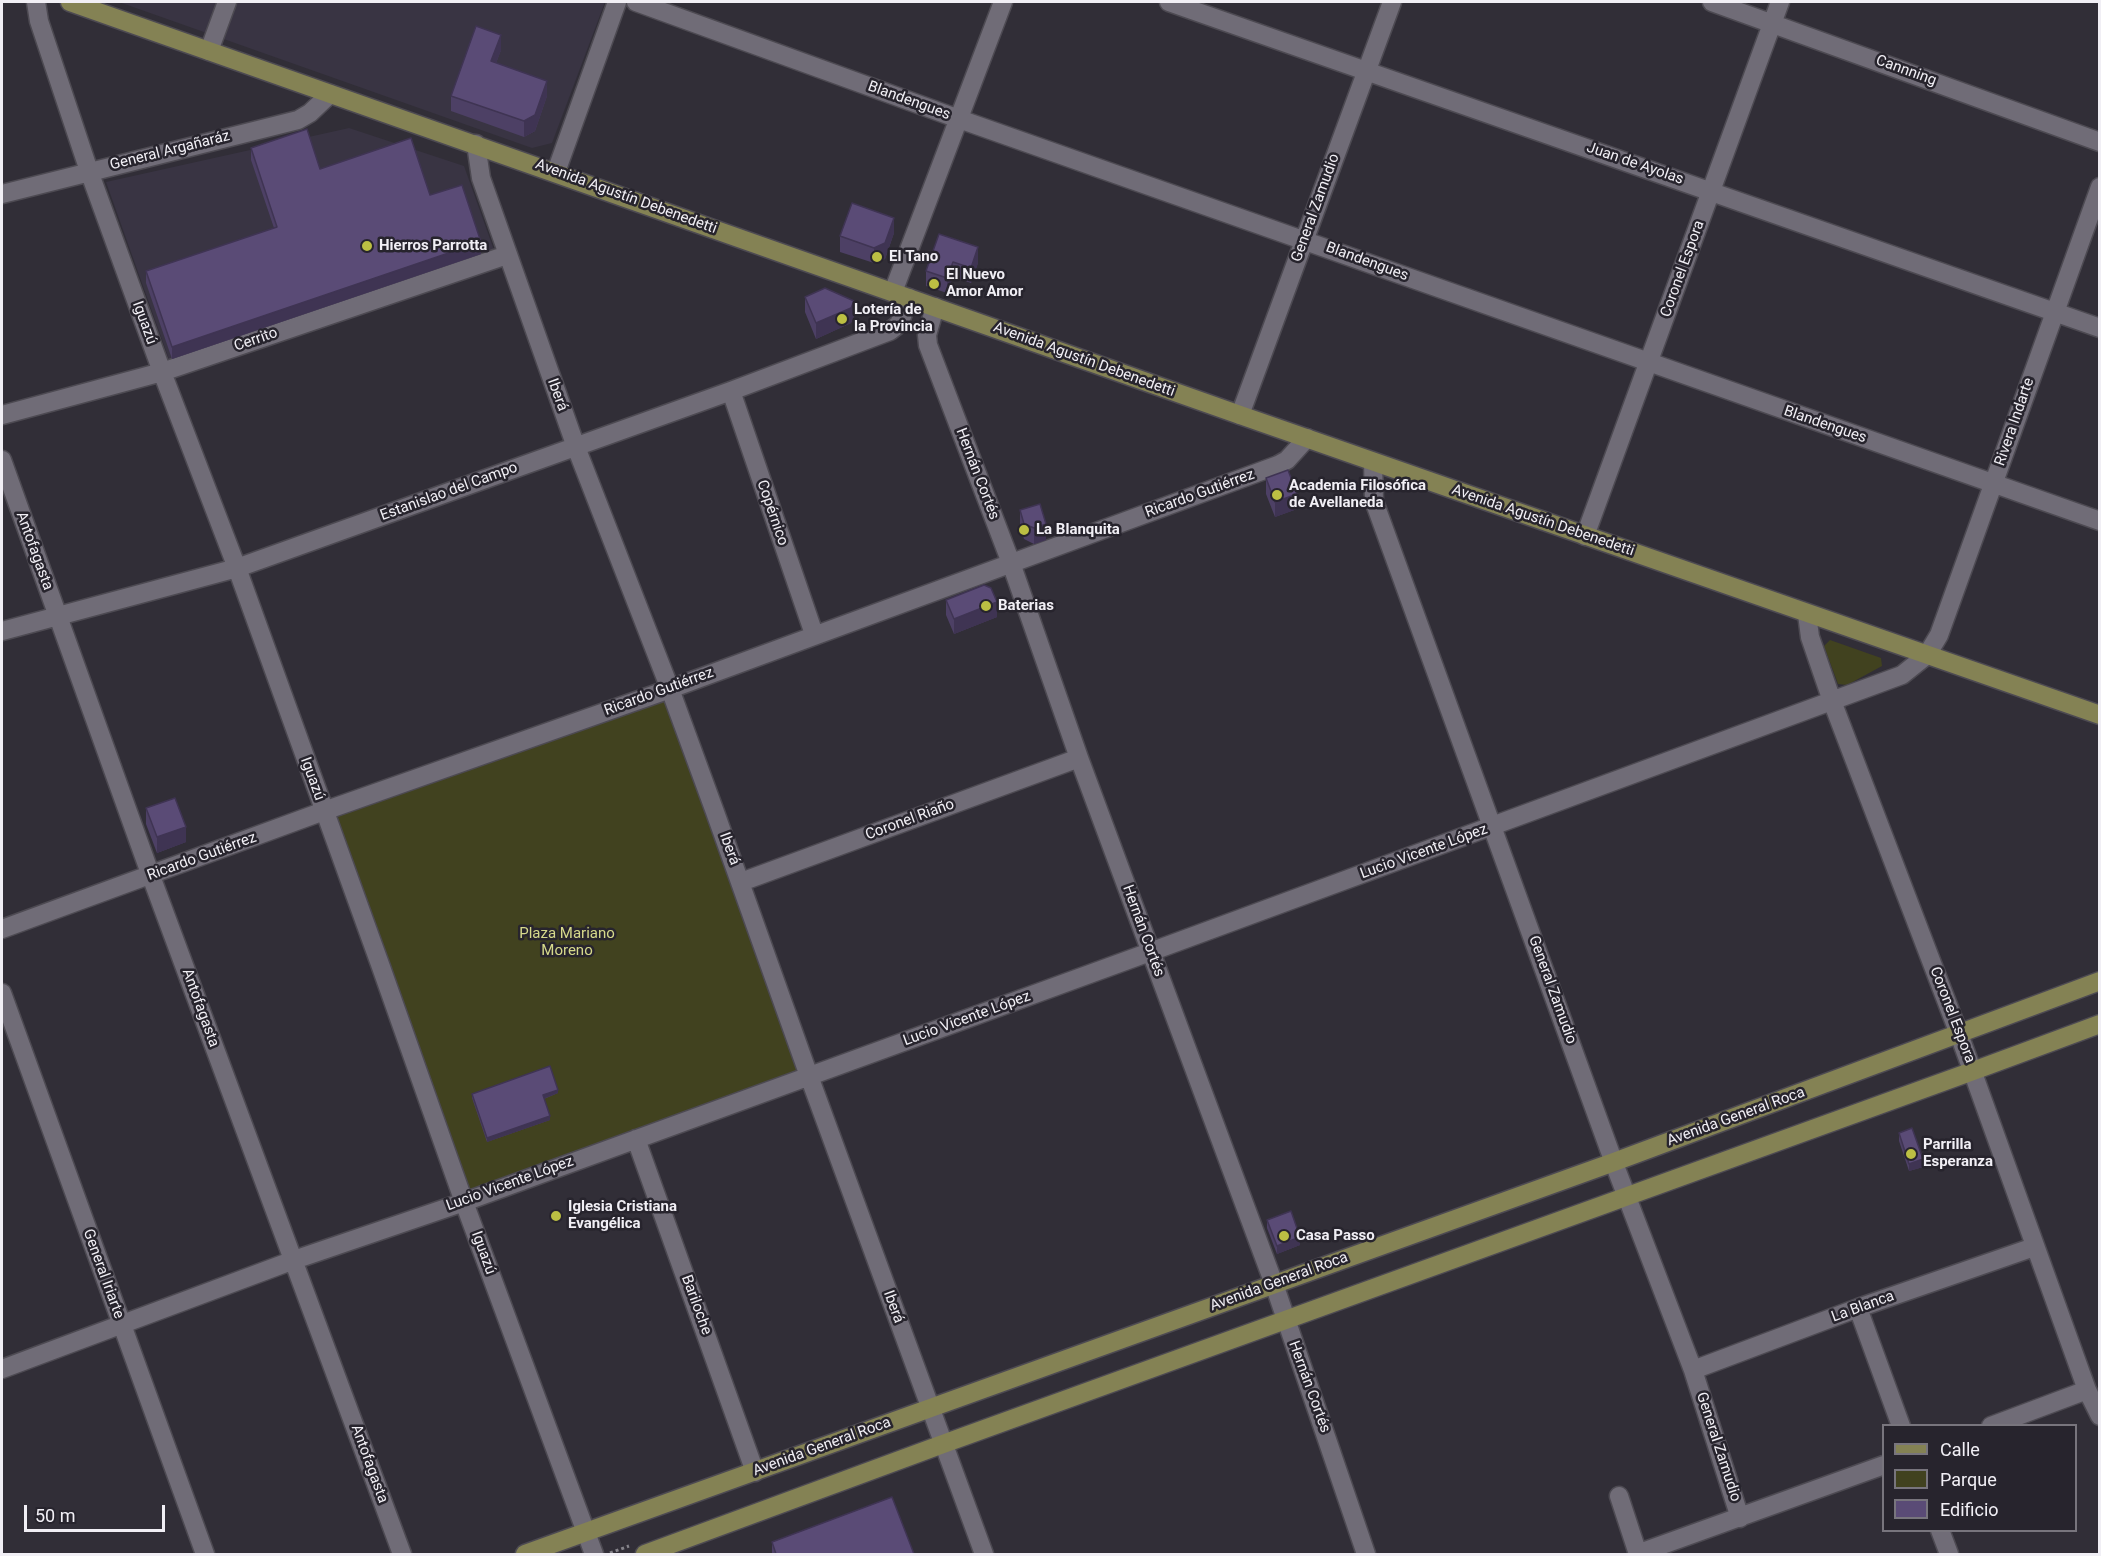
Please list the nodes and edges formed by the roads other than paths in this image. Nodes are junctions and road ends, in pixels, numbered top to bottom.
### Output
1 (36, 2) edge
2 (70, 2) edge
3 (226, 2) edge
4 (617, 2) edge
5 (636, 2) edge
6 (1003, 2) edge
7 (1169, 2) edge
8 (1392, 2) edge
9 (1712, 2) edge
10 (1780, 2) edge
11 (1773, 23) junction
12 (209, 51) junction
13 (1367, 70) junction
14 (330, 94) junction
15 (959, 119) junction
16 (2100, 142) edge
17 (476, 144) junction
18 (89, 171) junction
19 (556, 172) junction
20 (2100, 187) edge
21 (1711, 191) junction
22 (2, 194) edge
23 (1304, 240) junction
24 (507, 255) junction
25 (901, 295) junction
26 (935, 307) junction
27 (2053, 312) junction
28 (2100, 328) edge
29 (1649, 362) junction
30 (162, 372) junction
31 (731, 391) junction
32 (2, 415) edge
33 (1240, 415) junction
34 (1307, 438) junction
35 (576, 447) junction
36 (2, 460) edge
37 (1373, 462) junction
38 (1993, 484) junction
39 (2100, 520) edge
40 (1585, 536) junction
41 (1011, 563) junction
42 (237, 568) junction
43 (1807, 614) junction
44 (58, 616) junction
45 (2, 631) edge
46 (814, 634) junction
47 (1927, 656) junction
48 (670, 689) junction
49 (1832, 701) junction
50 (2100, 716) edge
51 (1079, 758) junction
52 (324, 811) junction
53 (1492, 827) junction
54 (151, 876) junction
55 (741, 882) junction
56 (2, 929) edge
57 (1150, 952) junction
58 (2100, 981) edge
59 (2, 993) edge
60 (2100, 1024) edge
61 (1959, 1034) junction
62 (1973, 1071) junction
63 (808, 1076) junction
64 (636, 1139) junction
65 (1614, 1162) junction
66 (1627, 1197) junction
67 (464, 1202) junction
68 (2034, 1247) junction
69 (294, 1260) junction
70 (1274, 1284) junction
71 (1858, 1308) junction
72 (1285, 1321) junction
73 (122, 1326) junction
74 (2, 1369) edge
75 (1693, 1370) junction
76 (2087, 1390) junction
77 (930, 1408) junction
78 (2100, 1416) edge
79 (1901, 1424) edge
80 (1994, 1424) edge
81 (943, 1444) junction
82 (1882, 1466) edge
83 (755, 1472) junction
84 (1619, 1496) dead end
85 (1740, 1518) junction
86 (1941, 1532) edge
87 (586, 1533) junction
88 (205, 1554) edge
89 (402, 1554) edge
90 (525, 1554) edge
91 (594, 1554) edge
92 (645, 1554) edge
93 (984, 1554) edge
94 (1366, 1554) edge
95 (1638, 1554) edge
96 (1949, 1554) edge

1 - 18 street, Iguazú
2 - 12 main road, Avenida Agustín Debenedetti
3 - 12 street
4 - 19 street
5 - 15 street, Blandengues
6 - 15 street
7 - 13 street, Juan de Ayolas
8 - 13 street, General Zamudio
9 - 11 street, Cannning
10 - 11 street, Coronel Espora
11 - 16 street, Cannning
11 - 21 street, Coronel Espora
12 - 14 main road, Avenida Agustín Debenedetti
13 - 21 street, Juan de Ayolas
13 - 23 street, General Zamudio
14 - 17 main road, Avenida Agustín Debenedetti
14 - 18 street, General Argañaráz
15 - 23 street, Blandengues
15 - 25 street
17 - 19 main road, Avenida Agustín Debenedetti
17 - 24 street, Iberá
18 - 22 street, General Argañaráz
18 - 30 street, Iguazú
19 - 25 main road, Avenida Agustín Debenedetti
20 - 27 street, Rivera Indarte
21 - 27 street, Juan de Ayolas
21 - 29 street, Coronel Espora
23 - 29 street, Blandengues
23 - 33 street, General Zamudio
24 - 30 street, Cerrito
24 - 35 street, Iberá
25 - 26 main road, Avenida Agustín Debenedetti
25 - 31 street, Estanislao del Campo
26 - 33 main road, Avenida Agustín Debenedetti
26 - 41 street, Hernán Cortés
27 - 28 street, Juan de Ayolas
27 - 38 street, Rivera Indarte
29 - 38 street, Blandengues
29 - 40 street, Coronel Espora
30 - 32 street, Cerrito
30 - 42 street, Iguazú
31 - 35 street, Estanislao del Campo
31 - 46 street, Copérnico
33 - 34 main road, Avenida Agustín Debenedetti
34 - 37 main road, Avenida Agustín Debenedetti
34 - 41 street, Ricardo Gutiérrez
35 - 42 street, Estanislao del Campo
35 - 48 street, Iberá
36 - 44 street, Antofagasta
37 - 40 main road, Avenida Agustín Debenedetti
37 - 53 street, General Zamudio
38 - 39 street, Blandengues
38 - 47 street, Rivera Indarte
40 - 43 main road, Avenida Agustín Debenedetti
41 - 46 street, Ricardo Gutiérrez
41 - 51 street, Hernán Cortés
42 - 44 street, Estanislao del Campo
42 - 52 street, Iguazú
43 - 47 main road, Avenida Agustín Debenedetti
43 - 49 street, Coronel Espora
44 - 45 street, Estanislao del Campo
44 - 54 street, Antofagasta
46 - 48 street, Ricardo Gutiérrez
47 - 49 street, Lucio Vicente López
47 - 50 main road, Avenida Agustín Debenedetti
48 - 52 street, Ricardo Gutiérrez
48 - 55 street, Iberá
49 - 53 street, Lucio Vicente López
49 - 61 street, Coronel Espora
51 - 55 street, Coronel Riaño
51 - 57 street, Hernán Cortés
52 - 54 street, Ricardo Gutiérrez
52 - 67 street, Iguazú
53 - 57 street, Lucio Vicente López
53 - 65 street, General Zamudio
54 - 56 street, Ricardo Gutiérrez
54 - 69 street, Antofagasta
55 - 63 street, Iberá
57 - 63 street, Lucio Vicente López
57 - 70 street, Hernán Cortés
58 - 61 main road, Avenida General Roca
59 - 73 street, General Iriarte
60 - 62 main road
61 - 62 street, Coronel Espora
61 - 65 main road, Avenida General Roca
62 - 66 main road
62 - 68 street, Coronel Espora
63 - 64 street, Lucio Vicente López
63 - 77 street, Iberá
64 - 67 street, Lucio Vicente López
64 - 83 street, Bariloche
65 - 66 street, General Zamudio
65 - 70 main road, Avenida General Roca
66 - 72 main road
66 - 75 street, General Zamudio
67 - 69 street, Lucio Vicente López
67 - 87 street, Iguazú
68 - 71 street, La Blanca
68 - 76 street, Coronel Espora
69 - 73 street, Lucio Vicente López
69 - 89 street, Antofagasta
70 - 72 street, Hernán Cortés
70 - 77 main road, Avenida General Roca
71 - 75 street, La Blanca
71 - 79 street
72 - 81 main road
72 - 94 street, Hernán Cortés
73 - 74 street, Lucio Vicente López
73 - 88 street, General Iriarte
75 - 85 street, General Zamudio
76 - 78 street, Coronel Espora
76 - 80 street
77 - 81 street, Iberá
77 - 83 main road, Avenida General Roca
81 - 92 main road
81 - 93 street, Iberá
82 - 85 street
83 - 87 main road, Avenida General Roca
84 - 95 street
85 - 95 street
86 - 96 street
87 - 90 main road, Avenida General Roca
87 - 91 street, Iguazú

